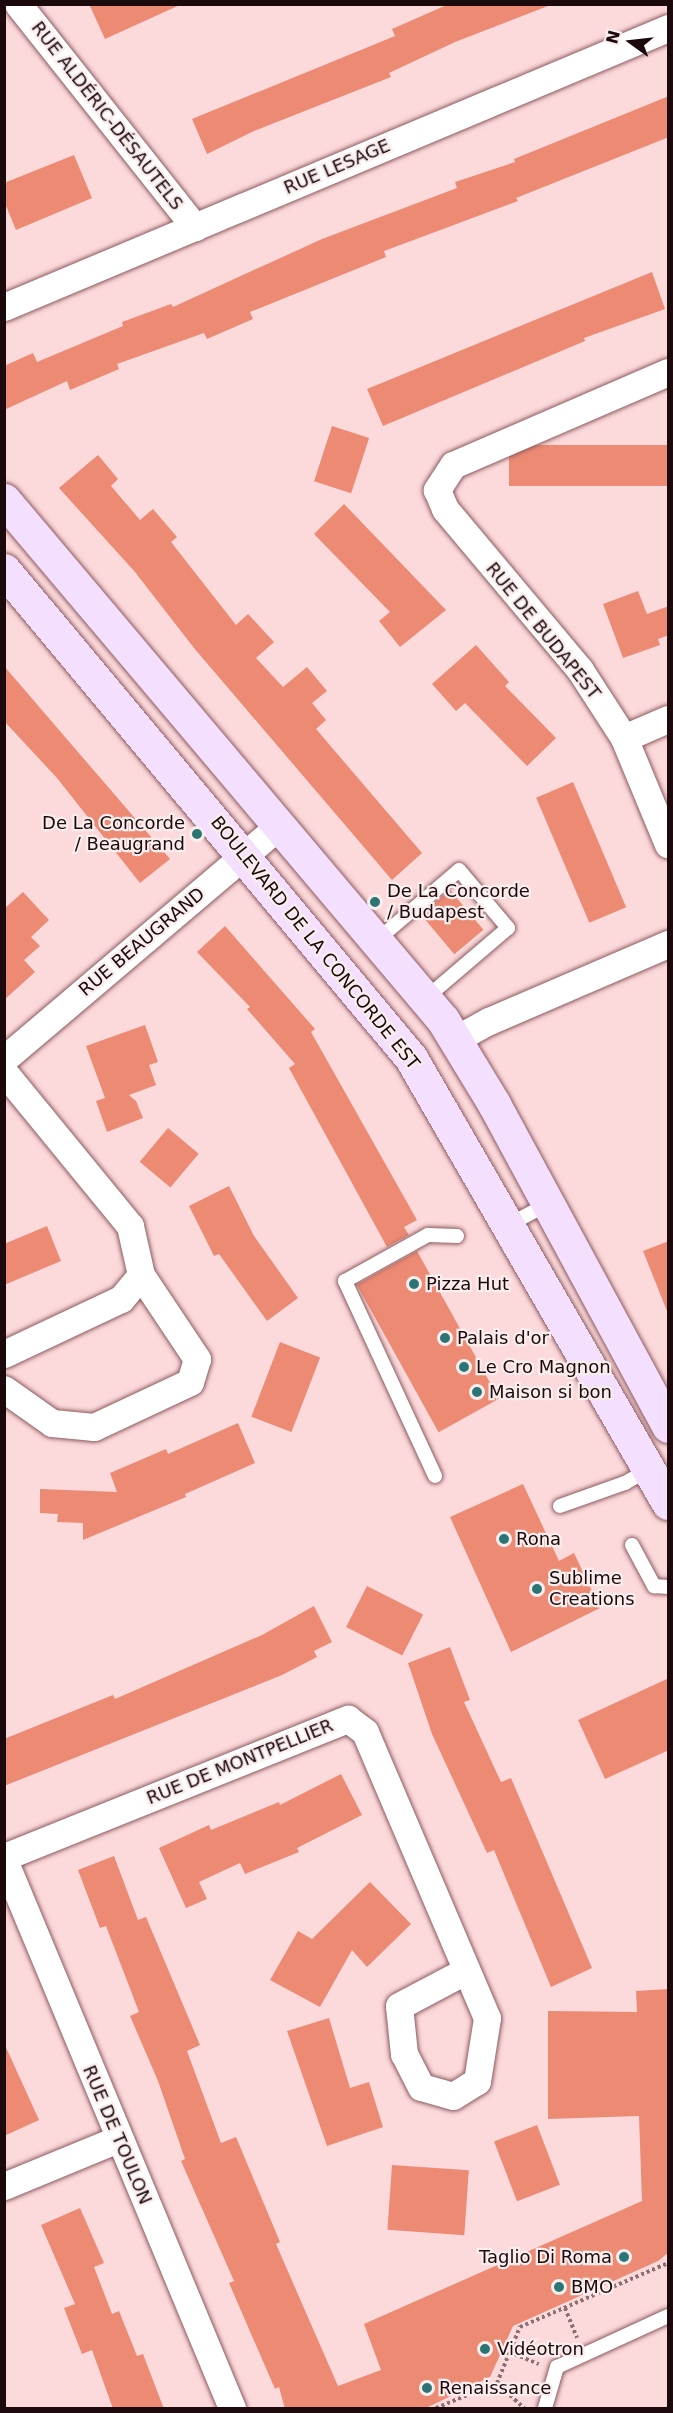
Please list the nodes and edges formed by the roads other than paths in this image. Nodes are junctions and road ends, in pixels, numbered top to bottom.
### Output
1 (18, 4) edge
2 (669, 28) edge
3 (195, 227) junction
4 (4, 306) edge
5 (669, 372) edge
6 (4, 500) edge
7 (4, 570) edge
8 (669, 718) edge
9 (624, 738) junction
10 (279, 826) junction
11 (669, 844) edge
12 (244, 855) junction
13 (376, 941) junction
14 (669, 944) edge
15 (425, 999) junction
16 (456, 1039) junction
17 (4, 1059) edge
18 (4, 1072) edge
19 (548, 1204) junction
20 (508, 1226) junction
21 (457, 1236) dead end
22 (141, 1275) junction
23 (4, 1353) edge
24 (4, 1389) edge
25 (669, 1426) edge
26 (649, 1469) junction
27 (435, 1476) dead end
28 (669, 1503) edge
29 (560, 1506) dead end
30 (632, 1545) dead end
31 (669, 1587) edge
32 (4, 1859) edge
33 (465, 1971) dead end
34 (118, 2139) junction
35 (4, 2186) edge
36 (669, 2316) edge
37 (232, 2409) edge
38 (545, 2409) edge

1 - 3 street, RUE ALDÉRIC-DÉSAUTELS
2 - 3 street, RUE LESAGE
3 - 4 street, RUE LESAGE
5 - 9 street, RUE DE BUDAPEST
6 - 10 street
7 - 12 street, BOULEVARD DE LA CONCORDE EST
8 - 9 street
9 - 11 street, RUE DE BUDAPEST
10 - 12 street, RUE BEAUGRAND
10 - 13 street
12 - 17 street, RUE BEAUGRAND
12 - 20 street, BOULEVARD DE LA CONCORDE EST
13 - 15 street
13 - 15 lane
14 - 16 street
15 - 16 street
16 - 19 street
18 - 22 street
19 - 20 lane
19 - 25 street
20 - 26 street, BOULEVARD DE LA CONCORDE EST
21 - 27 lane
22 - 23 street
22 - 24 street
26 - 28 street, BOULEVARD DE LA CONCORDE EST
26 - 29 lane
30 - 31 lane
32 - 33 street, RUE DE MONTPELLIER
32 - 34 street, RUE DE TOULON
34 - 35 street
34 - 37 street, RUE DE TOULON
36 - 38 lane

